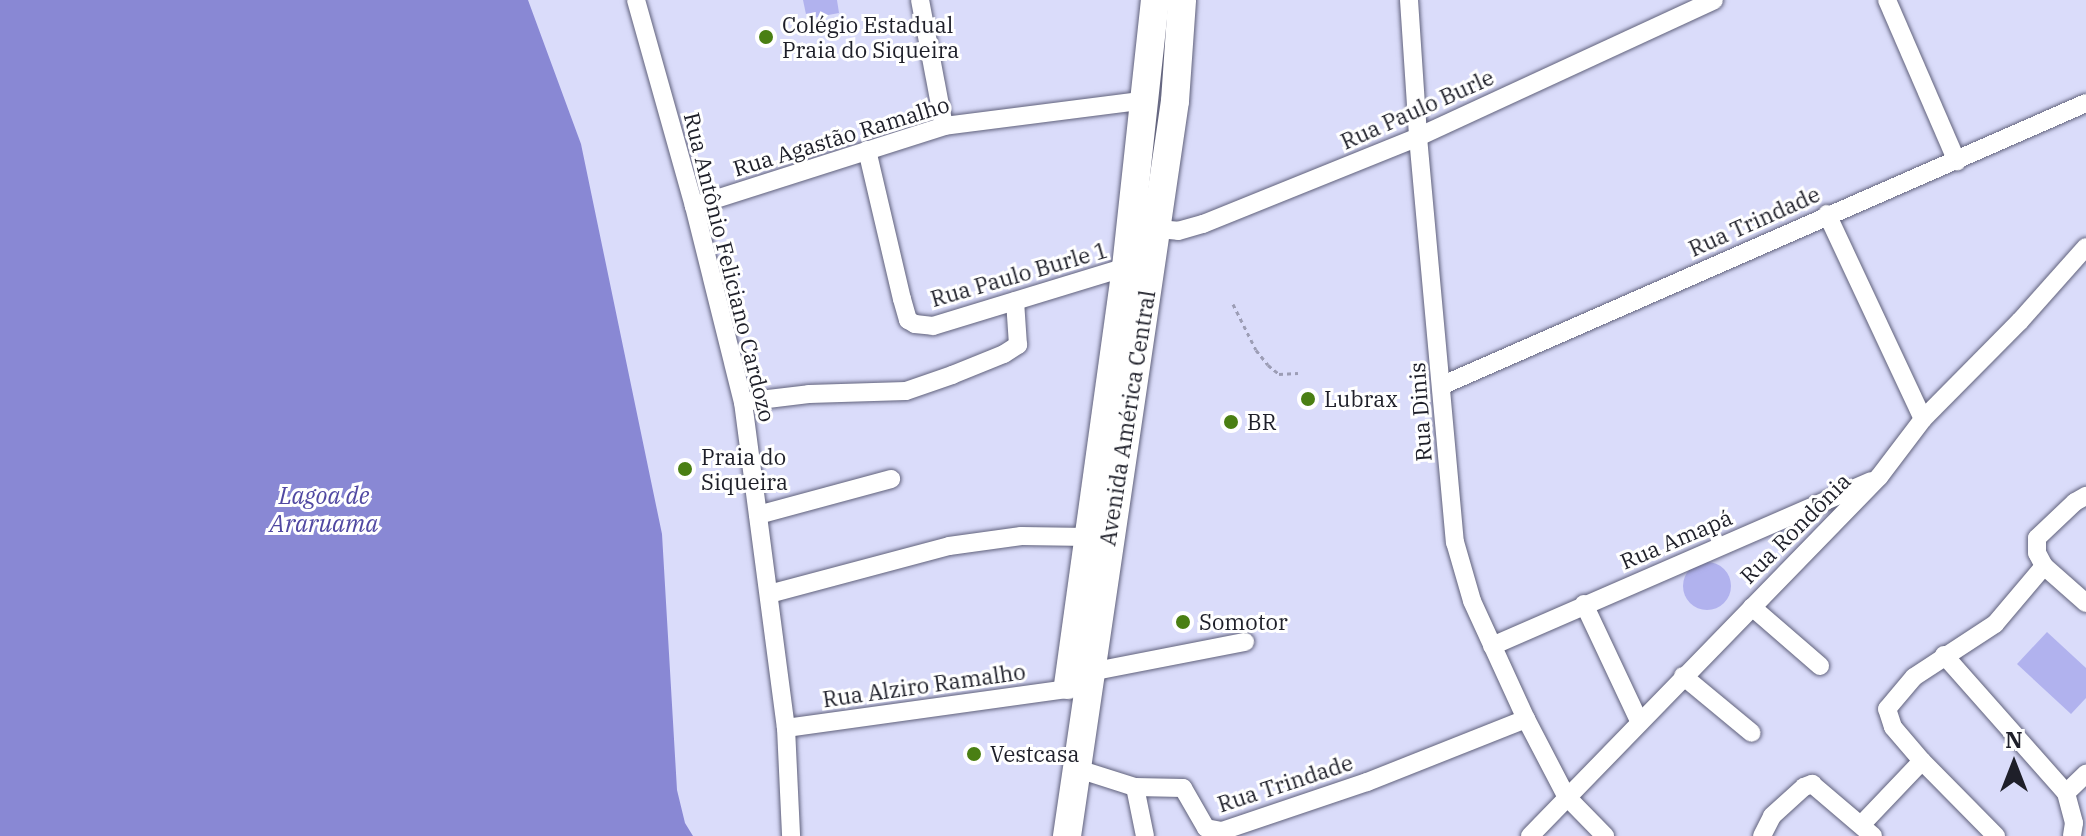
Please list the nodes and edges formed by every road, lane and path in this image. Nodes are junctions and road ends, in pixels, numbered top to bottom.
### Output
1 (636, 0) edge
2 (920, 0) edge
3 (1155, 0) edge
4 (1182, 0) edge
5 (1409, 0) edge
6 (1714, 0) edge
7 (1887, 0) edge
8 (1147, 100) junction
9 (2086, 103) edge
10 (944, 126) junction
11 (1418, 137) junction
12 (867, 150) junction
13 (1957, 162) junction
14 (694, 206) junction
15 (1827, 214) junction
16 (1144, 228) junction
17 (2086, 247) edge
18 (1126, 267) junction
19 (1015, 301) junction
20 (1233, 304) dead end
21 (1298, 373) dead end
22 (1443, 385) junction
23 (743, 402) junction
24 (1923, 419) junction
25 (1879, 477) junction
26 (891, 479) dead end
27 (2086, 496) edge
28 (758, 515) junction
29 (1088, 537) junction
30 (2044, 566) junction
31 (769, 594) junction
32 (2086, 603) edge
33 (1584, 604) junction
34 (1752, 607) junction
35 (1245, 642) dead end
36 (1492, 646) junction
37 (1944, 655) junction
38 (1820, 666) dead end
39 (1683, 676) junction
40 (1079, 681) junction
41 (1526, 719) junction
42 (1639, 721) junction
43 (786, 728) junction
44 (1752, 733) dead end
45 (1922, 761) junction
46 (1075, 768) junction
47 (2086, 774) edge
48 (1135, 787) junction
49 (2066, 793) junction
50 (1566, 796) junction
51 (1867, 830) edge
52 (791, 836) edge
53 (1047, 836) edge
54 (1067, 836) edge
55 (1145, 836) edge
56 (1530, 836) edge
57 (1605, 836) edge
58 (1762, 836) edge
59 (1996, 836) edge
60 (2072, 836) edge

1 - 14 street, Rua Antônio Feliciano Cardozo
2 - 10 street
3 - 8 highway, Avenida América Central
4 - 16 highway, Avenida América Central
5 - 11 street, Rua Dinis
6 - 11 street, Rua Paulo Burle
7 - 13 street
8 - 10 street, Rua Agastão Ramalho
8 - 16 highway, Avenida América Central
9 - 13 street, Rua Trindade
10 - 12 street, Rua Agastão Ramalho
11 - 16 street, Rua Paulo Burle
11 - 22 street, Rua Dinis
12 - 14 street, Rua Agastão Ramalho
12 - 19 street, Rua Paulo Burle 1
13 - 15 street, Rua Trindade
14 - 23 street, Rua Antônio Feliciano Cardozo
15 - 22 street, Rua Trindade
15 - 24 street
16 - 18 highway, Avenida América Central
16 - 40 highway, Avenida América Central
17 - 24 street, Rua Rondônia
18 - 19 street, Rua Paulo Burle 1
18 - 29 highway, Avenida América Central
19 - 23 street
20 - 21 path
22 - 36 street, Rua Dinis
23 - 28 street, Rua Antônio Feliciano Cardozo
24 - 25 street, Rua Rondônia
25 - 33 street, Rua Amapá
25 - 34 street, Rua Rondônia
26 - 28 street
27 - 30 street
28 - 31 street, Rua Antônio Feliciano Cardozo
29 - 31 street
29 - 40 highway, Avenida América Central
30 - 32 street
30 - 37 street
31 - 43 street, Rua Antônio Feliciano Cardozo
33 - 36 street, Rua Amapá
33 - 42 street
34 - 38 street
34 - 39 street, Rua Rondônia
35 - 40 street, Rua Alziro Ramalho
36 - 41 street, Rua Dinis
37 - 45 street
37 - 49 street
39 - 42 street, Rua Rondônia
39 - 44 street
40 - 43 street, Rua Alziro Ramalho
40 - 46 highway, Avenida América Central
40 - 53 highway, Avenida América Central
41 - 48 street, Rua Trindade
41 - 50 street, Rua Dinis
42 - 50 street, Rua Rondônia
43 - 52 street, Rua Antônio Feliciano Cardozo
45 - 51 street
45 - 59 street
46 - 48 street, Rua Trindade
46 - 54 highway, Avenida América Central
47 - 49 street
48 - 55 street
49 - 60 street
50 - 56 street, Rua Rondônia
50 - 57 street, Rua Dinis
51 - 58 street

